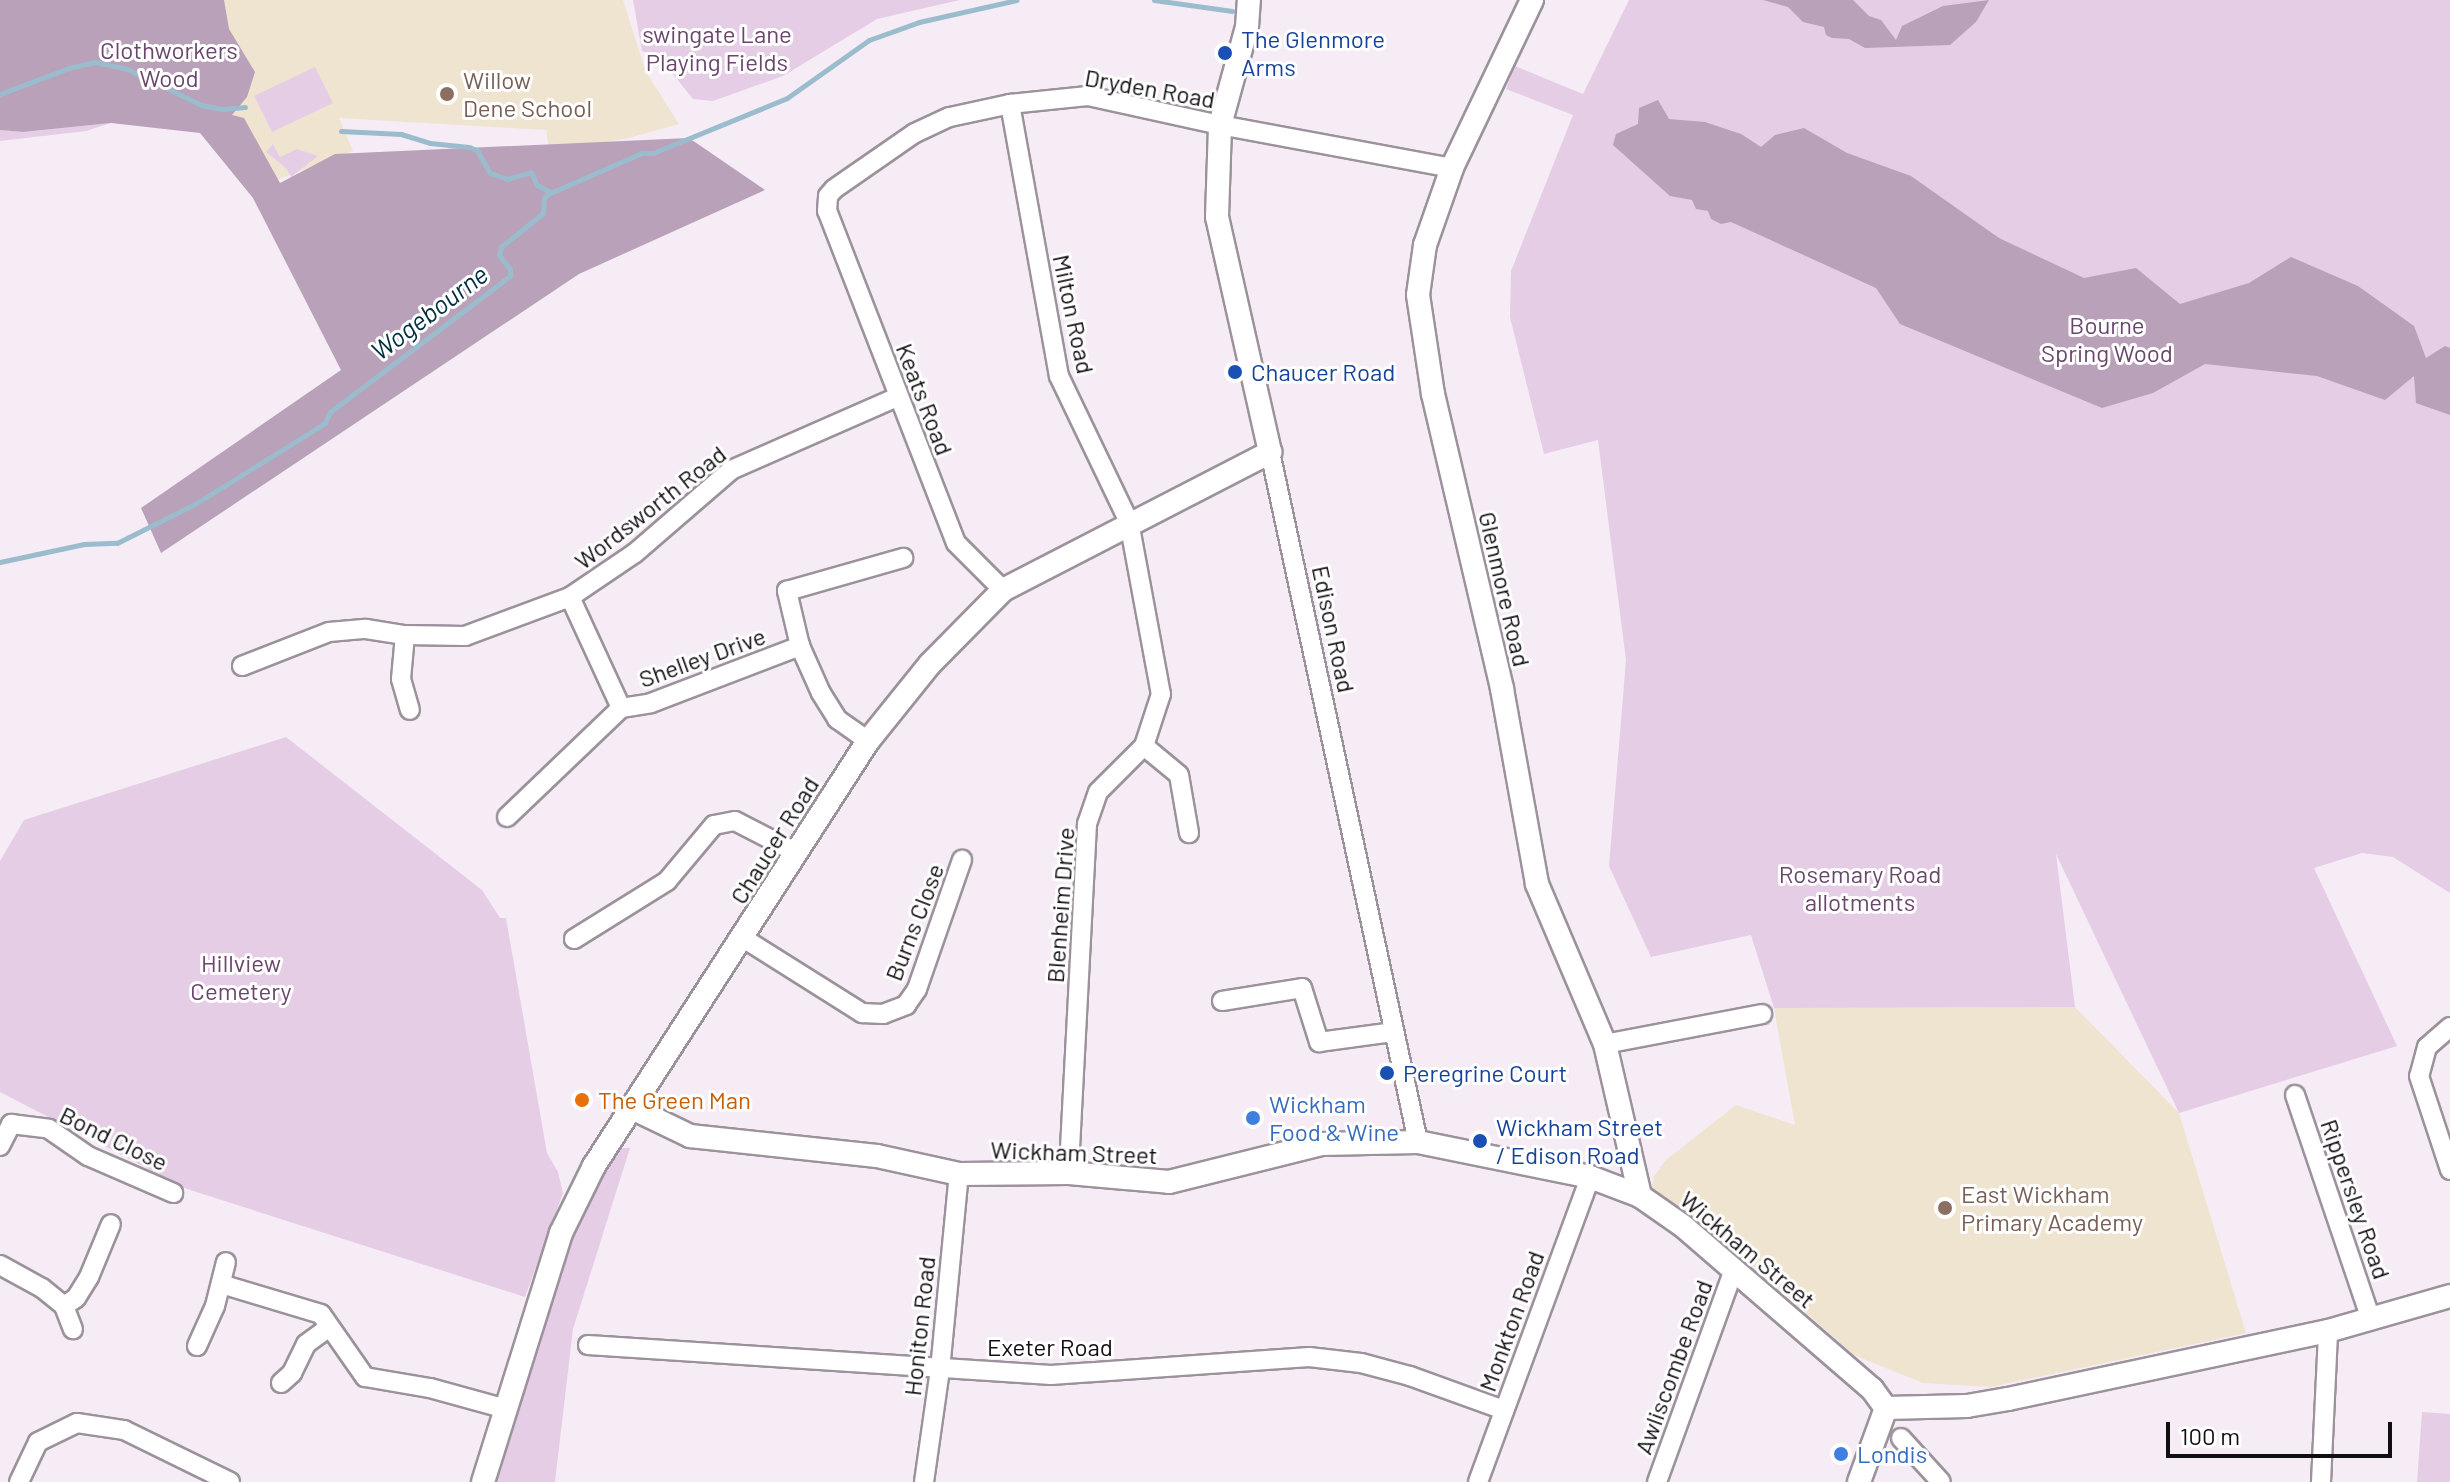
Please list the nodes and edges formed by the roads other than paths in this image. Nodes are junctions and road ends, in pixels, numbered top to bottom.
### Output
1 (1249, 0) edge
2 (1532, 0) edge
3 (1010, 104) junction
4 (1220, 125) junction
5 (1452, 168) junction
6 (827, 211) joint
7 (897, 397) junction
8 (1270, 452) junction
9 (1129, 522) junction
10 (903, 558) dead end
11 (1003, 590) junction
12 (570, 597) junction
13 (405, 635) junction
14 (800, 646) junction
15 (242, 666) dead end
16 (621, 708) junction
17 (410, 710) dead end
18 (868, 741) junction
19 (1144, 746) junction
20 (507, 817) dead end
21 (1189, 833) dead end
22 (797, 853) junction
23 (962, 860) dead end
24 (743, 938) junction
25 (574, 939) dead end
26 (1222, 1001) dead end
27 (1762, 1014) dead end
28 (2450, 1027) edge
29 (1394, 1032) junction
30 (1605, 1044) junction
31 (2295, 1095) dead end
32 (630, 1107) junction
33 (6, 1118) edge
34 (1418, 1142) junction
35 (0, 1146) edge
36 (2450, 1170) edge
37 (1069, 1173) junction
38 (959, 1174) junction
39 (1590, 1177) junction
40 (173, 1193) dead end
41 (1640, 1196) junction
42 (111, 1224) dead end
43 (226, 1262) dead end
44 (0, 1265) edge
45 (1734, 1269) junction
46 (221, 1284) junction
47 (2450, 1296) edge
48 (64, 1306) junction
49 (2371, 1319) junction
50 (329, 1327) junction
51 (73, 1329) dead end
52 (2328, 1331) junction
53 (588, 1345) dead end
54 (197, 1346) dead end
55 (940, 1370) junction
56 (281, 1383) dead end
57 (1886, 1408) junction
58 (506, 1409) junction
59 (1504, 1410) junction
60 (1901, 1438) dead end
61 (19, 1482) edge
62 (230, 1482) edge
63 (483, 1482) edge
64 (924, 1482) edge
65 (1478, 1482) edge
66 (1657, 1482) edge
67 (1859, 1482) edge
68 (1941, 1482) edge
69 (2321, 1482) edge

1 - 4 street, Edison Road
2 - 5 street, Glenmore Road
3 - 4 street, Dryden Road
3 - 6 street, Dryden Road
3 - 9 street, Milton Road
4 - 5 street, Dryden Road
4 - 8 street, Edison Road
5 - 30 street, Glenmore Road
6 - 7 street, Keats Road
7 - 11 street, Keats Road
7 - 12 street, Wordsworth Road
8 - 9 street, Chaucer Road
8 - 29 street, Edison Road
9 - 11 street, Chaucer Road
9 - 19 street, Blenheim Drive
10 - 14 street
11 - 18 street, Chaucer Road
12 - 13 street, Wordsworth Road
12 - 16 street, Shelley Drive
13 - 15 street, Wordsworth Road
13 - 17 street
14 - 16 street, Shelley Drive
14 - 18 street, Shelley Drive
16 - 20 street
18 - 22 street, Chaucer Road
19 - 21 street
19 - 37 street, Blenheim Drive
22 - 24 street, Chaucer Road
22 - 25 street
23 - 24 street, Burns Close
24 - 32 street, Chaucer Road
26 - 29 street
27 - 30 street
28 - 36 street
29 - 34 street, Edison Road
30 - 41 street, Glenmore Road
31 - 49 street, Rippersley Road
32 - 38 street, Wickham Street
32 - 58 street
33 - 35 street, Bond Close
33 - 40 street, Bond Close
34 - 37 street, Wickham Street
34 - 39 street, Wickham Street
37 - 38 street, Wickham Street
38 - 55 street, Honiton Road
39 - 41 street, Wickham Street
39 - 59 street, Monkton Road
41 - 45 street, Wickham Street
42 - 48 street
43 - 46 street
44 - 48 street
45 - 57 street, Wickham Street
45 - 66 street, Awliscombe Road
46 - 50 street
46 - 54 street
47 - 49 street
48 - 51 street
49 - 52 street
50 - 56 street
50 - 58 street
52 - 57 street
52 - 69 street
53 - 55 street, Exeter Road
55 - 59 street, Exeter Road
55 - 64 street, Honiton Road
57 - 67 street
58 - 63 street
59 - 65 street, Monkton Road
60 - 68 street
61 - 62 street

